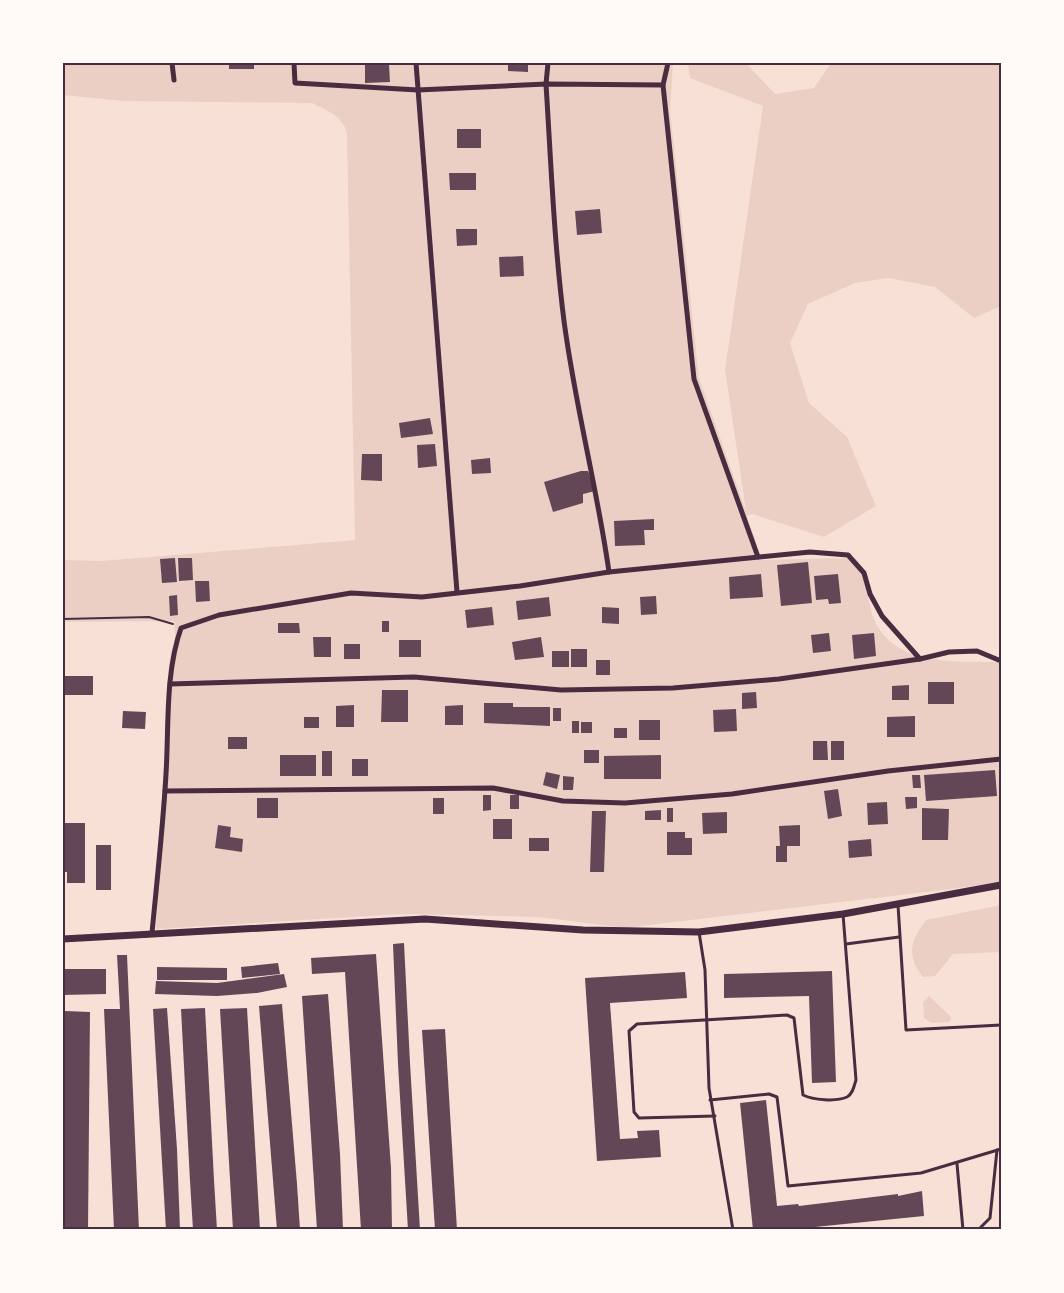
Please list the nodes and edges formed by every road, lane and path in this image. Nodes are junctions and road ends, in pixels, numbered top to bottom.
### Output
1 (172, 63) edge
2 (294, 63) edge
3 (416, 63) edge
4 (548, 63) edge
5 (668, 63) edge
6 (174, 80) dead end
7 (546, 84) junction
8 (663, 85) junction
9 (418, 90) junction
10 (758, 557) junction
11 (609, 572) junction
12 (458, 592) junction
13 (63, 619) edge
14 (181, 628) junction
15 (920, 659) junction
16 (1001, 660) edge
17 (170, 684) junction
18 (1001, 759) edge
19 (165, 791) junction
20 (1001, 885) edge
21 (898, 903) junction
22 (843, 914) junction
23 (699, 932) junction
24 (152, 933) junction
25 (899, 937) junction
26 (63, 939) edge
27 (846, 944) junction
28 (706, 1020) junction
29 (1001, 1025) edge
30 (710, 1100) junction
31 (715, 1116) junction
32 (999, 1150) edge
33 (957, 1164) junction
34 (733, 1230) edge
35 (963, 1230) edge
36 (980, 1230) edge

1 - 6 street
2 - 9 street
3 - 9 street
4 - 7 street
5 - 8 street
7 - 8 street
7 - 9 street
7 - 11 street
8 - 10 street
9 - 12 street
10 - 11 street
10 - 15 street
11 - 12 street
12 - 14 street
13 - 14 path
14 - 17 street
15 - 16 street
15 - 17 street
17 - 19 street
18 - 19 street
19 - 24 street
20 - 21 street
21 - 22 street
21 - 25 lane
22 - 23 street
22 - 27 lane
23 - 24 street
23 - 28 lane
24 - 26 street
25 - 27 lane
25 - 29 lane
27 - 28 lane
28 - 30 lane
28 - 31 lane
30 - 31 lane
30 - 33 lane
31 - 34 lane
32 - 33 lane
32 - 36 lane
33 - 35 lane
35 - 36 lane

